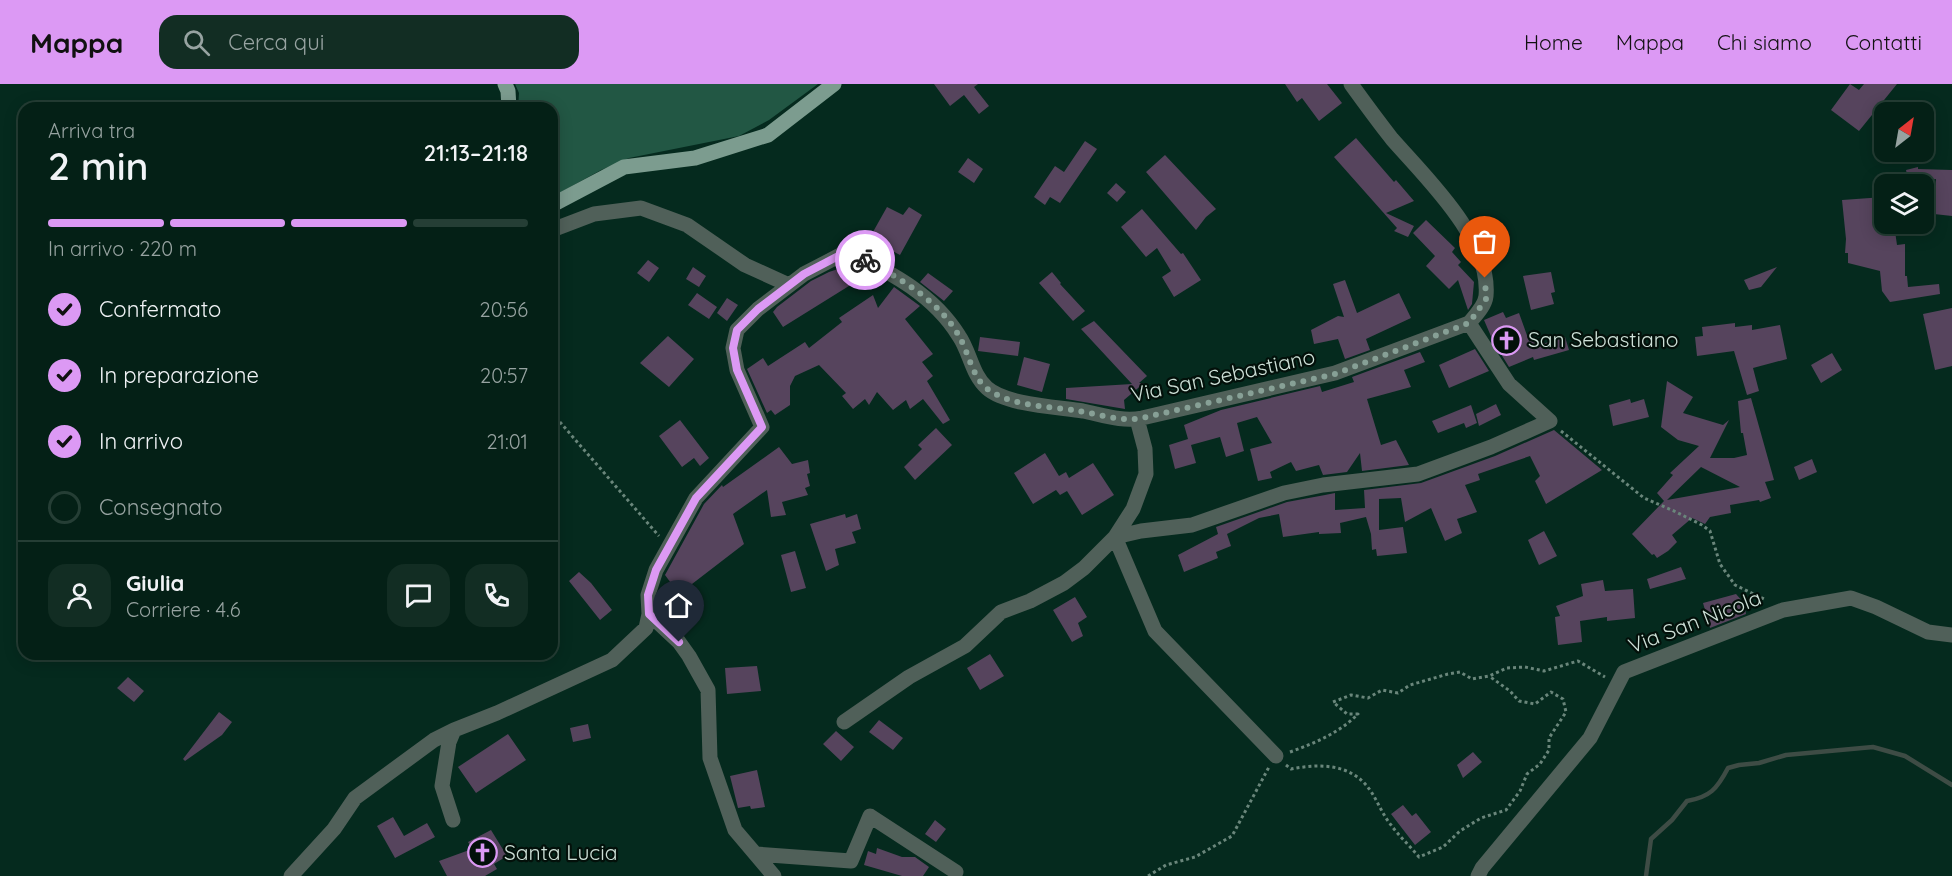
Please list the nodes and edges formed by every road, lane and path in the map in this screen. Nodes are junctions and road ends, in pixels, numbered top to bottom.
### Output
1 (505, 84) edge
2 (834, 84) edge
3 (1350, 84) edge
4 (509, 102) edge
5 (558, 202) edge
6 (558, 228) edge
7 (789, 285) junction
8 (1469, 323) junction
9 (1137, 419) junction
10 (558, 420) edge
11 (1550, 421) junction
12 (1115, 537) junction
13 (669, 548) junction
14 (1783, 610) junction
15 (649, 614) junction
16 (1952, 635) edge
17 (1489, 676) junction
18 (1616, 687) junction
19 (844, 722) dead end
20 (454, 729) junction
21 (1276, 756) junction
22 (453, 820) dead end
23 (756, 854) junction
24 (956, 872) dead end
25 (291, 876) edge
26 (774, 876) edge
27 (1148, 876) edge
28 (1478, 876) edge

1 - 4 main road
2 - 5 main road
3 - 8 street
6 - 7 street
7 - 9 street, Via San Sebastiano
7 - 13 street
8 - 9 street, Via San Sebastiano
8 - 11 street
9 - 12 street
10 - 13 path
11 - 12 street
11 - 14 path
12 - 19 street
12 - 21 street
13 - 15 street
14 - 16 street, Via San Nicola
14 - 18 street, Via San Nicola
15 - 20 street
15 - 23 street
17 - 18 path
17 - 21 path
17 - 21 path
18 - 28 street, Via San Nicola
20 - 22 street
20 - 25 street
21 - 27 path
23 - 24 street
23 - 26 street

